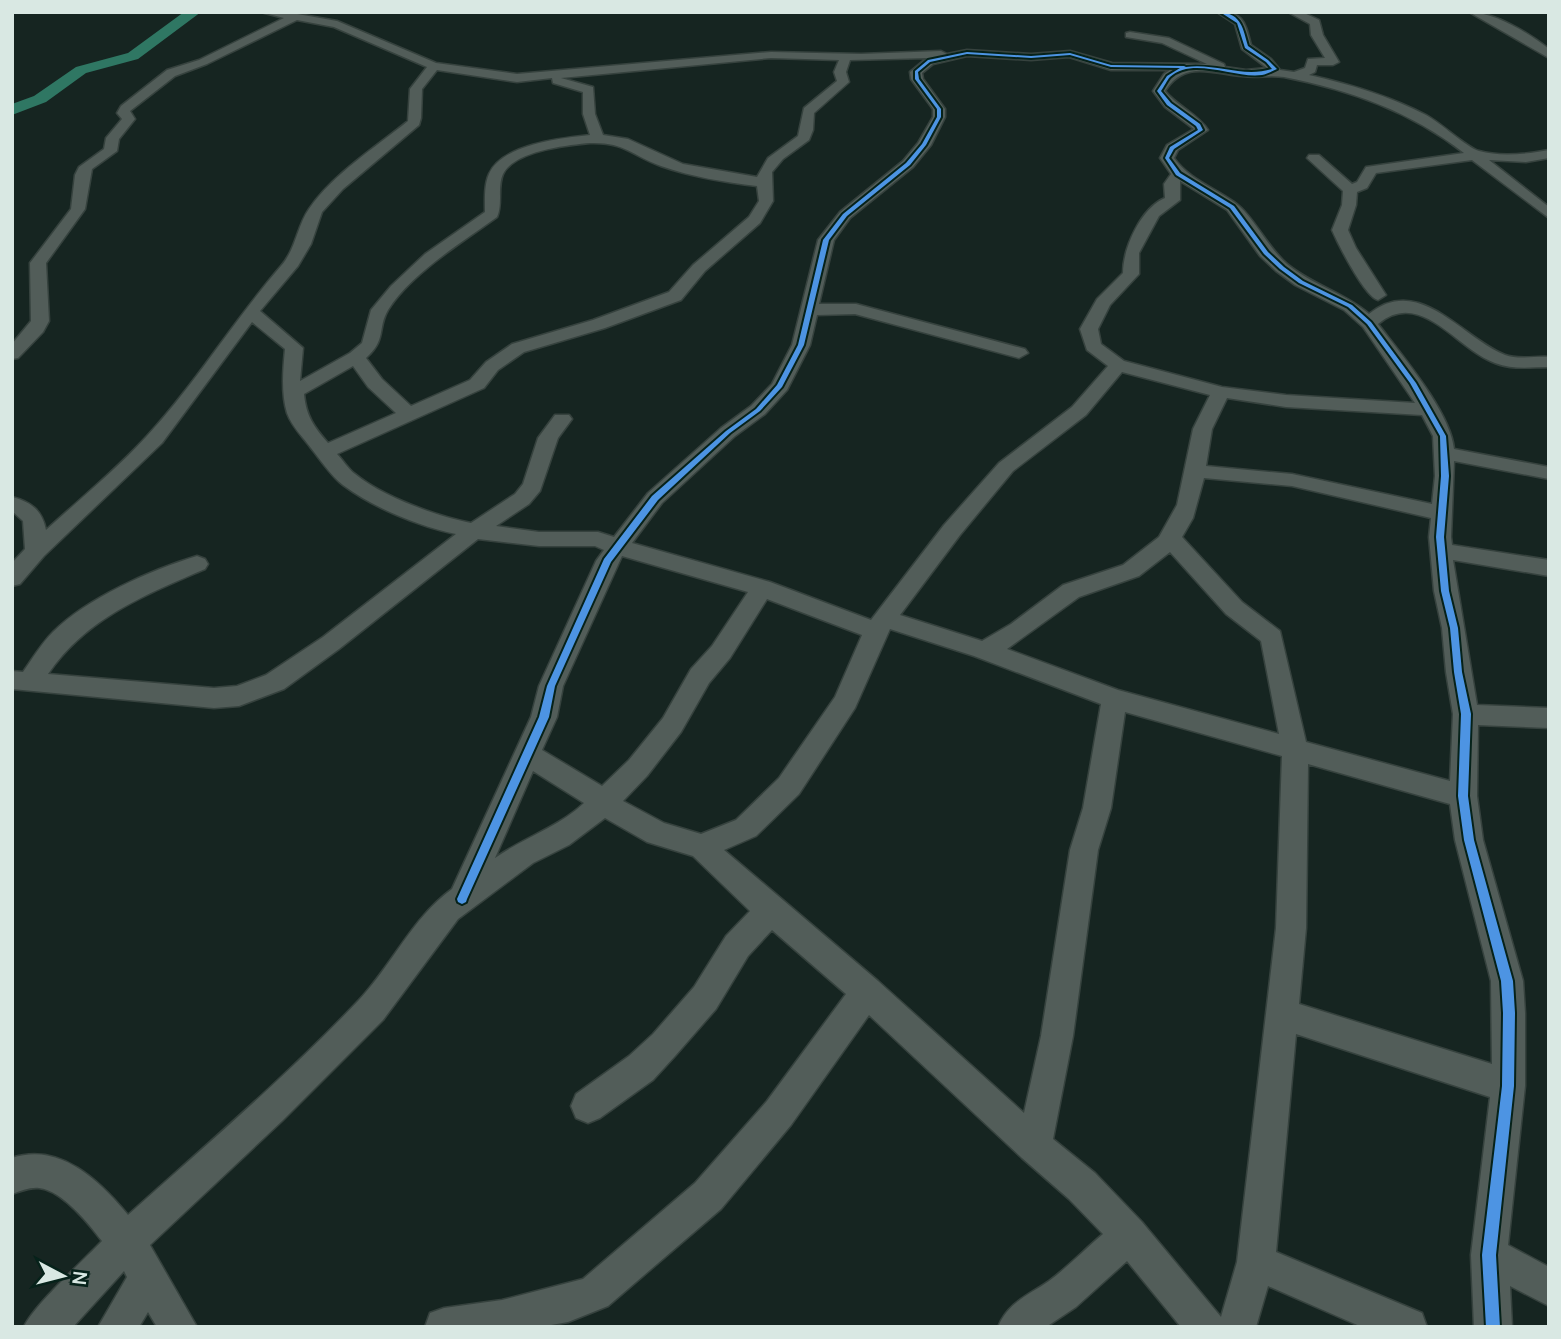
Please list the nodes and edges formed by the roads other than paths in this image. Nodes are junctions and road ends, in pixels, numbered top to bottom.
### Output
1 (267, 12) edge
2 (1222, 12) edge
3 (1293, 12) edge
4 (1474, 12) edge
5 (295, 17) junction
6 (1130, 35) dead end
7 (967, 53) junction
8 (1242, 55) junction
9 (1549, 55) edge
10 (846, 57) junction
11 (433, 66) junction
12 (1211, 67) junction
13 (1269, 72) junction
14 (1293, 76) junction
15 (543, 78) junction
16 (598, 139) junction
17 (1478, 155) junction
18 (1549, 155) edge
19 (1314, 158) dead end
20 (1178, 174) junction
21 (761, 182) junction
22 (1350, 190) junction
23 (1549, 214) edge
24 (1320, 289) junction
25 (1384, 302) junction
26 (808, 311) junction
27 (251, 312) junction
28 (1369, 323) junction
29 (1019, 353) dead end
30 (12, 354) edge
31 (356, 357) junction
32 (1549, 362) edge
33 (1118, 365) junction
34 (295, 392) junction
35 (1221, 392) junction
36 (1429, 411) junction
37 (410, 414) junction
38 (562, 419) dead end
39 (324, 452) junction
40 (1444, 453) junction
41 (1195, 471) junction
42 (1549, 472) edge
43 (12, 504) edge
44 (1440, 513) junction
45 (474, 531) junction
46 (1172, 540) junction
47 (619, 548) junction
48 (36, 551) junction
49 (1441, 551) junction
50 (197, 564) dead end
51 (1549, 568) edge
52 (12, 578) edge
53 (762, 588) junction
54 (880, 625) junction
55 (983, 650) junction
56 (18, 684) edge
57 (1114, 699) junction
58 (12, 703) edge
59 (1466, 714) junction
60 (1549, 718) edge
61 (1295, 750) junction
62 (528, 755) junction
63 (1463, 796) junction
64 (602, 803) junction
65 (702, 847) junction
66 (463, 899) junction
67 (772, 909) junction
68 (867, 992) junction
69 (1284, 1015) junction
70 (1508, 1086) junction
71 (588, 1106) dead end
72 (1034, 1146) junction
73 (12, 1176) edge
74 (1129, 1236) junction
75 (127, 1241) junction
76 (1489, 1255) junction
77 (1256, 1262) junction
78 (148, 1278) junction
79 (1549, 1287) edge
80 (463, 1325) edge
81 (43, 1327) edge
82 (117, 1327) edge
83 (178, 1327) edge
84 (1017, 1327) edge
85 (1206, 1327) edge
86 (1237, 1327) edge
87 (1408, 1327) edge
88 (1493, 1327) edge

1 - 5 street
2 - 8 street
3 - 14 street
4 - 9 street
5 - 11 street
5 - 30 street
6 - 12 street
7 - 10 street
7 - 12 street
7 - 26 street
8 - 12 street
8 - 13 street
10 - 15 street
10 - 21 street
11 - 15 street
11 - 27 street
12 - 13 street
12 - 20 street
13 - 14 street
14 - 17 street
15 - 16 street
16 - 21 street
16 - 31 street
17 - 18 street
17 - 22 street
17 - 23 street
19 - 22 street
20 - 24 street
20 - 33 street
21 - 37 street
22 - 25 street
24 - 25 street
24 - 28 street
25 - 28 street
25 - 32 street
26 - 29 street
26 - 47 street
27 - 34 street
27 - 48 street
28 - 36 street
31 - 34 street
31 - 37 street
33 - 35 street
33 - 54 street
34 - 39 street
35 - 36 street
35 - 41 street
36 - 40 street
37 - 39 street
38 - 45 street
39 - 45 street
40 - 42 street
40 - 44 street
41 - 44 street
41 - 46 street
43 - 48 street
44 - 49 street
45 - 47 street
45 - 56 street
46 - 55 street
46 - 61 street
47 - 53 street
47 - 62 street
48 - 52 street
49 - 51 street
49 - 59 street
50 - 56 street
53 - 54 street
53 - 64 street
54 - 55 street
54 - 65 street
55 - 57 street
56 - 58 street
57 - 61 street
57 - 72 street
59 - 60 street
59 - 63 street
61 - 63 street
61 - 69 street
62 - 64 street
62 - 66 street
63 - 70 street
64 - 65 street
64 - 66 street
65 - 67 street
66 - 75 street
67 - 68 street
67 - 71 street
68 - 72 street
68 - 80 street
69 - 70 street
69 - 77 street
70 - 76 street
72 - 74 street
73 - 75 street
74 - 84 street
74 - 85 street
75 - 78 street
75 - 81 street
76 - 79 street
76 - 88 street
77 - 86 street
77 - 87 street
78 - 82 street
78 - 83 street

